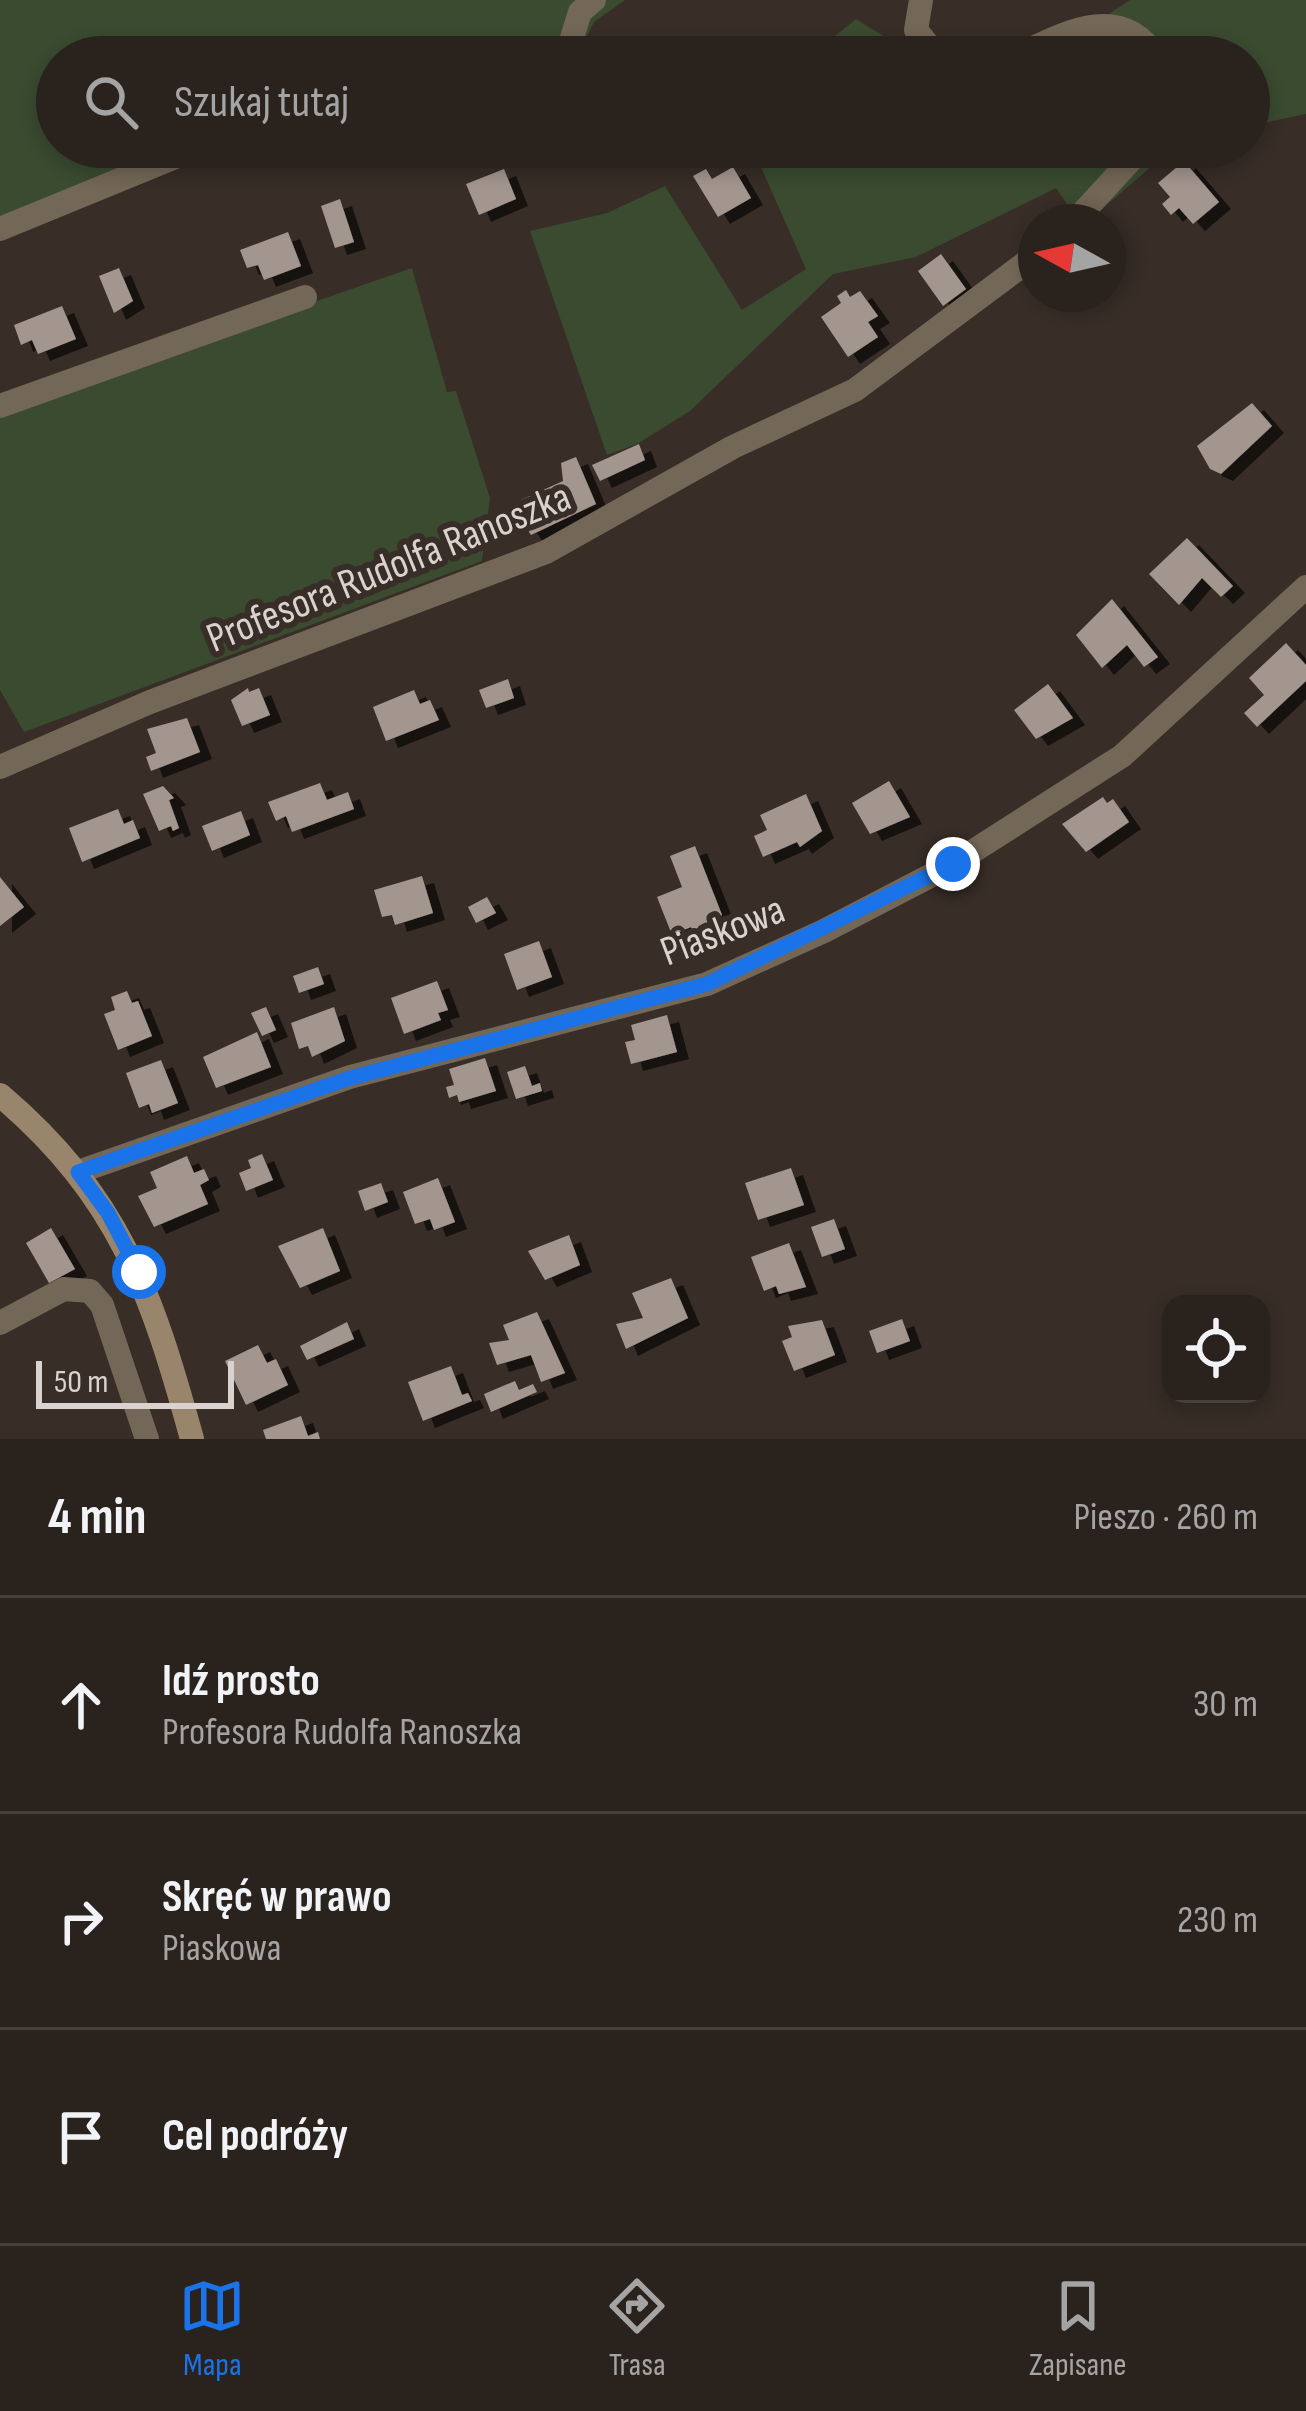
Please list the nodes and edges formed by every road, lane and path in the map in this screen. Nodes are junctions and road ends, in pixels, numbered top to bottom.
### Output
1 (594, 0) edge
2 (921, 0) edge
3 (573, 36) edge
4 (921, 36) edge
5 (1069, 36) edge
6 (1138, 36) edge
7 (149, 168) edge
8 (1124, 168) edge
9 (1091, 204) edge
10 (0, 229) edge
11 (1018, 268) edge
12 (305, 297) dead end
13 (0, 406) edge
14 (1306, 587) edge
15 (0, 767) edge
16 (0, 1095) edge
17 (78, 1172) junction
18 (0, 1323) edge
19 (147, 1439) edge
20 (191, 1439) edge

1 - 3 street
2 - 4 street
5 - 6 street
7 - 10 street
8 - 9 street
11 - 15 street, Profesora Rudolfa Ranoszka
12 - 13 street
14 - 17 street, Piaskowa
16 - 17 street
17 - 20 street
18 - 19 street

